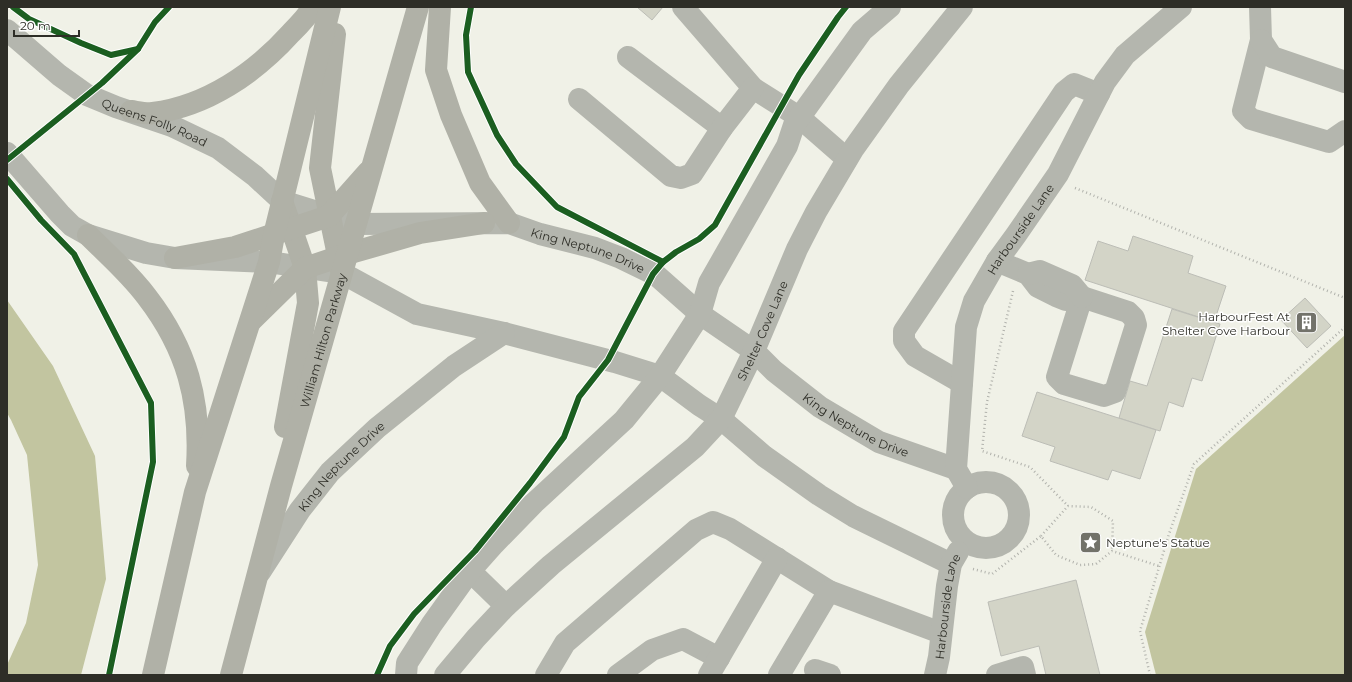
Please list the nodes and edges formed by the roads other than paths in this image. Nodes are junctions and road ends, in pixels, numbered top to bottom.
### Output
1 (313, 7) edge
2 (330, 7) edge
3 (338, 7) edge
4 (418, 7) edge
5 (440, 7) edge
6 (683, 7) edge
7 (890, 7) edge
8 (962, 7) edge
9 (1181, 7) edge
10 (1260, 7) edge
11 (7, 30) edge
12 (1261, 40) junction
13 (628, 57) dead end
14 (1345, 82) edge
15 (753, 88) junction
16 (1099, 94) junction
17 (579, 99) dead end
18 (132, 111) junction
19 (799, 117) junction
20 (722, 128) junction
21 (1345, 131) edge
22 (7, 153) edge
23 (847, 159) junction
24 (372, 167) junction
25 (282, 201) junction
26 (329, 216) junction
27 (484, 223) junction
28 (509, 223) junction
29 (356, 224) junction
30 (283, 231) junction
31 (88, 235) junction
32 (175, 258) junction
33 (343, 261) junction
34 (996, 261) junction
35 (268, 262) junction
36 (306, 268) junction
37 (1082, 297) junction
38 (700, 314) junction
39 (249, 323) junction
40 (504, 333) junction
41 (754, 352) junction
42 (660, 376) junction
43 (962, 383) junction
44 (721, 419) junction
45 (956, 469) junction
46 (967, 488) junction
47 (195, 492) junction
48 (965, 541) junction
49 (777, 558) junction
50 (951, 564) junction
51 (470, 571) junction
52 (257, 576) junction
53 (829, 591) junction
54 (506, 606) junction
55 (941, 633) junction
56 (714, 666) edge
57 (153, 675) edge
58 (231, 675) edge
59 (406, 675) edge
60 (444, 675) edge
61 (546, 675) edge
62 (618, 675) edge
63 (779, 675) edge
64 (935, 675) edge
65 (997, 675) edge
66 (1025, 675) edge

1 - 18 highway
2 - 25 highway
3 - 26 highway
4 - 24 highway, William Hilton Parkway
5 - 28 highway
6 - 15 street
7 - 19 street
8 - 23 street, Shelter Cove Lane
9 - 16 street, Harbourside Lane
10 - 12 street
11 - 18 street, Queens Folly Road
12 - 14 street
12 - 21 street
13 - 20 street
15 - 19 street
15 - 20 street
16 - 34 street, Harbourside Lane
16 - 43 street
17 - 20 street
18 - 25 street, Queens Folly Road
19 - 23 street
19 - 38 street
22 - 31 street
23 - 41 street, Shelter Cove Lane
24 - 26 highway
24 - 29 highway, William Hilton Parkway
25 - 26 street, King Neptune Drive
25 - 30 highway
26 - 29 street, King Neptune Drive
26 - 30 highway
26 - 33 highway
27 - 28 street, King Neptune Drive
27 - 29 street, King Neptune Drive
27 - 33 highway
28 - 38 street, King Neptune Drive
29 - 33 highway, William Hilton Parkway
30 - 32 highway
30 - 35 highway
30 - 36 highway
31 - 32 street
31 - 47 highway
32 - 35 street
33 - 36 street
33 - 40 street
33 - 52 highway, William Hilton Parkway
34 - 37 street
34 - 43 street, Harbourside Lane
35 - 36 street
35 - 39 highway
36 - 39 highway
36 - 52 highway
37 - 37 street
38 - 41 street, King Neptune Drive
38 - 42 street
39 - 47 highway
40 - 42 street
40 - 52 street, King Neptune Drive
41 - 44 street, Shelter Cove Lane
41 - 45 street, King Neptune Drive
42 - 44 street
42 - 51 street
43 - 45 street, Harbourside Lane
44 - 50 street
44 - 54 street, Shelter Cove Lane
45 - 46 street
46 - 48 street, Harbourside Lane
46 - 48 street, Harbourside Lane
47 - 57 highway
48 - 50 street, Harbourside Lane
49 - 53 street
49 - 56 street
49 - 61 street
50 - 55 street, Harbourside Lane
51 - 54 street
51 - 59 street
52 - 58 highway, William Hilton Parkway
53 - 55 street
53 - 63 street
54 - 60 street, Shelter Cove Lane
55 - 64 street, Harbourside Lane
56 - 62 street
65 - 66 street

